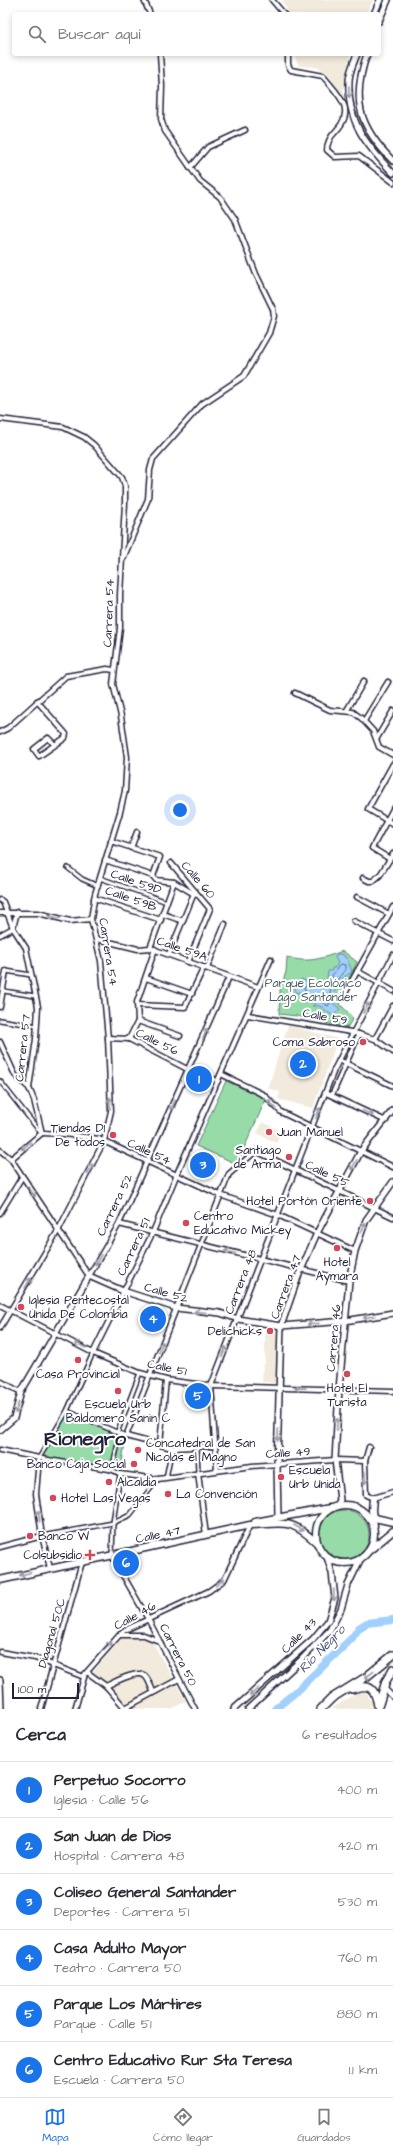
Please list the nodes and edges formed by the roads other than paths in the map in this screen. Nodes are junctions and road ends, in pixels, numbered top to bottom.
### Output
1 (144, 0) edge
2 (272, 0) edge
3 (380, 0) edge
4 (388, 0) edge
5 (149, 12) edge
6 (282, 12) edge
7 (375, 12) edge
8 (381, 17) edge
9 (160, 56) edge
10 (288, 56) edge
11 (356, 56) edge
12 (366, 56) edge
13 (245, 130) dead end
14 (393, 161) edge
15 (190, 168) junction
16 (393, 173) edge
17 (393, 182) edge
18 (0, 419) edge
19 (122, 563) junction
20 (114, 670) junction
21 (364, 681) dead end
22 (388, 682) dead end
23 (295, 693) dead end
24 (37, 701) junction
25 (347, 710) junction
26 (393, 711) edge
27 (364, 721) junction
28 (0, 732) edge
29 (377, 738) junction
30 (55, 745) junction
31 (393, 755) edge
32 (393, 764) edge
33 (393, 809) edge
34 (386, 821) junction
35 (393, 824) edge
36 (137, 832) dead end
37 (111, 841) junction
38 (131, 848) junction
39 (393, 854) edge
40 (390, 859) junction
41 (105, 860) junction
42 (171, 863) dead end
43 (68, 868) dead end
44 (153, 876) junction
45 (100, 878) junction
46 (363, 878) dead end
47 (174, 882) junction
48 (98, 886) junction
49 (194, 892) junction
50 (94, 898) junction
51 (357, 898) dead end
52 (0, 900) edge
53 (167, 902) junction
54 (393, 907) edge
55 (5, 912) junction
56 (17, 912) junction
57 (0, 913) edge
58 (163, 914) junction
59 (389, 914) junction
60 (91, 919) junction
61 (161, 920) junction
62 (354, 920) dead end
63 (183, 921) junction
64 (225, 924) dead end
65 (13, 928) junction
66 (378, 933) junction
67 (0, 935) edge
68 (97, 940) junction
69 (393, 941) edge
70 (150, 948) junction
71 (155, 950) junction
72 (169, 954) junction
73 (393, 955) edge
74 (271, 960) dead end
75 (188, 962) junction
76 (391, 964) edge
77 (205, 968) junction
78 (6, 971) joint
79 (357, 971) junction
80 (32, 975) junction
81 (230, 977) junction
82 (146, 978) junction
83 (380, 983) junction
84 (258, 987) junction
85 (4, 991) junction
86 (393, 991) edge
87 (192, 994) junction
88 (344, 995) dead end
89 (35, 996) junction
90 (137, 1005) junction
91 (393, 1006) edge
92 (0, 1007) edge
93 (391, 1013) edge
94 (248, 1015) junction
95 (0, 1020) edge
96 (138, 1020) junction
97 (37, 1026) junction
98 (352, 1032) junction
99 (359, 1034) junction
100 (180, 1036) dead end
101 (108, 1038) junction
102 (129, 1039) junction
103 (375, 1039) junction
104 (0, 1042) edge
105 (393, 1052) edge
106 (339, 1060) junction
107 (346, 1063) junction
108 (189, 1070) junction
109 (221, 1074) junction
110 (0, 1081) edge
111 (218, 1081) junction
112 (393, 1086) edge
113 (29, 1088) junction
114 (326, 1092) junction
115 (332, 1095) junction
116 (393, 1110) edge
117 (386, 1121) junction
118 (312, 1127) junction
119 (42, 1133) junction
120 (104, 1142) junction
121 (0, 1150) edge
122 (361, 1151) junction
123 (11, 1158) junction
124 (146, 1162) junction
125 (393, 1167) edge
126 (296, 1170) junction
127 (176, 1176) junction
128 (22, 1177) junction
129 (393, 1182) edge
130 (339, 1191) junction
131 (220, 1195) junction
132 (375, 1208) junction
133 (0, 1213) edge
134 (278, 1215) junction
135 (393, 1217) edge
136 (119, 1224) junction
137 (59, 1229) junction
138 (153, 1232) junction
139 (317, 1233) junction
140 (201, 1244) junction
141 (354, 1251) junction
142 (261, 1260) junction
143 (301, 1269) junction
144 (89, 1276) junction
145 (349, 1281) junction
146 (124, 1291) junction
147 (0, 1305) edge
148 (176, 1308) junction
149 (12, 1311) junction
150 (393, 1313) edge
151 (238, 1319) junction
152 (345, 1320) junction
153 (281, 1326) junction
154 (0, 1328) edge
155 (57, 1333) junction
156 (94, 1353) junction
157 (140, 1373) junction
158 (150, 1377) junction
159 (166, 1380) junction
160 (0, 1381) edge
161 (211, 1386) junction
162 (279, 1388) junction
163 (339, 1389) junction
164 (393, 1391) edge
165 (21, 1392) junction
166 (130, 1399) junction
167 (139, 1403) junction
168 (67, 1411) junction
169 (0, 1430) edge
170 (117, 1433) junction
171 (126, 1436) junction
172 (160, 1444) junction
173 (215, 1446) junction
174 (197, 1447) junction
175 (369, 1447) dead end
176 (172, 1448) junction
177 (0, 1450) edge
178 (39, 1458) junction
179 (335, 1460) junction
180 (365, 1461) junction
181 (277, 1465) junction
182 (112, 1470) junction
183 (217, 1470) junction
184 (198, 1473) junction
185 (120, 1474) junction
186 (166, 1478) junction
187 (158, 1479) junction
188 (393, 1492) edge
189 (373, 1498) junction
190 (336, 1507) junction
191 (365, 1514) junction
192 (278, 1517) junction
193 (373, 1518) junction
194 (284, 1522) junction
195 (393, 1522) edge
196 (113, 1523) junction
197 (250, 1525) junction
198 (238, 1527) junction
199 (393, 1531) edge
200 (206, 1535) junction
201 (42, 1536) junction
202 (374, 1537) junction
203 (243, 1538) junction
204 (317, 1542) junction
205 (0, 1547) edge
206 (367, 1552) junction
207 (112, 1556) junction
208 (326, 1557) junction
209 (361, 1558) junction
210 (82, 1562) junction
211 (50, 1568) junction
212 (0, 1580) edge
213 (148, 1619) junction
214 (119, 1635) junction
215 (160, 1642) junction
216 (0, 1652) edge
217 (393, 1655) edge
218 (54, 1664) junction
219 (393, 1669) edge
220 (87, 1672) junction
221 (84, 1676) junction
222 (179, 1679) junction
223 (0, 1680) edge
224 (106, 1686) junction
225 (384, 1688) junction
226 (343, 1692) junction
227 (154, 1693) junction
228 (393, 1697) edge
229 (378, 1708) edge
230 (1, 1709) edge
231 (41, 1709) edge
232 (75, 1709) edge
233 (125, 1709) edge
234 (195, 1709) edge
235 (234, 1709) edge
236 (248, 1709) edge
237 (321, 1709) edge

1 - 5 street
2 - 6 street
3 - 7 street
4 - 8 street
9 - 15 street
10 - 17 street
11 -> 16 street
12 - 14 street
13 - 15 street
15 - 19 street
18 - 19 street, Carrera 54
19 - 20 street, Carrera 54
20 - 24 street
20 - 37 street, Carrera 54
21 - 25 street
22 - 27 street
23 - 25 street
24 - 28 street
24 - 30 street
25 - 27 street
26 - 29 street
27 - 29 street
29 - 31 street
30 - 30 street
32 - 34 street
33 - 34 street
34 - 35 street
34 - 40 street
36 - 38 street
37 - 38 street
37 - 41 street, Carrera 54
38 - 44 street
39 - 40 street
40 - 46 street
41 - 44 street
41 - 45 street, Carrera 54
42 - 49 street, Calle 60
43 - 48 street
44 - 47 street
45 - 48 street, Carrera 54
45 - 53 street, Calle 59D
47 - 49 street
47 - 53 street
48 - 50 street, Carrera 54
49 - 63 street
49 - 75 street, Calle 60
50 - 60 street, Carrera 54
50 - 61 street, Calle 59B
51 - 59 street
52 - 55 street, Carrera 57
53 - 58 street
54 - 59 street
55 - 56 street
55 - 57 street
55 - 65 street, Carrera 57
60 -> 56 street
56 - 65 street
58 - 61 street
58 - 63 street
59 - 66 street
60 - 68 street, Carrera 54
61 - 70 street
62 - 66 street
63 - 72 street
64 - 77 street
65 - 67 street
65 - 80 street, Carrera 57
66 - 69 street
66 - 79 street
68 - 70 street, Calle 59A
68 - 101 street, Carrera 54
70 - 71 street, Calle 59A
71 - 72 street, Calle 59A
71 - 82 street
72 - 75 street, Calle 59A
73 - 76 street, Carrera 48
74 - 84 street, Carrera 51
75 - 77 street, Calle 59A
76 - 83 street, Carrera 48
77 - 81 street, Calle 59A
77 - 87 street
78 - 80 street
78 - 85 street
79 - 83 street
79 - 88 street
80 - 89 street, Carrera 57
81 - 84 street, Calle 59A
108 -> 81 street, Carrera 52
82 - 87 street
82 - 90 street
83 - 86 street
98 -> 83 street, Carrera 48
84 - 94 street, Carrera 51
85 - 89 street
85 - 92 street
87 - 90 street
89 - 97 street, Carrera 57
90 - 96 street
91 - 93 street
93 - 103 street
94 - 98 street, Calle 59
94 - 109 street, Carrera 51
95 - 97 street
96 - 100 street
96 - 102 street
97 - 113 street, Carrera 57
98 - 99 street, Calle 59
98 - 106 street, Carrera 48
99 - 103 street, Calle 59
99 - 107 street
101 - 102 street, Calle 56
120 -> 101 street, Carrera 54
102 - 108 street, Calle 56
103 - 105 street, Calle 59
104 - 113 street
106 - 107 street
106 - 114 street, Carrera 48
107 - 112 street
107 - 115 street
108 - 111 street, Calle 56
108 -> 124 street, Carrera 52
109 - 111 street, Carrera 51
118 -> 109 street
110 - 119 street
111 - 127 street, Carrera 51
113 - 119 street, Carrera 57
114 - 115 street
118 -> 114 street, Carrera 48
115 -> 117 street
116 - 117 street, Carrera 47
117 - 122 street, Carrera 47
118 - 122 street
118 - 126 street, Carrera 48
119 - 120 street, Calle 54
119 -> 123 street
120 - 124 street, Calle 54
137 -> 120 street, Carrera 54
121 - 123 street
122 - 125 street
122 -> 130 street, Carrera 47
123 - 128 street
124 - 127 street, Calle 54
124 - 136 street, Carrera 52
126 - 130 street, Calle 55
126 - 131 street, Calle 55
126 - 134 street, Carrera 48
127 - 131 street, Calle 54
127 - 138 street, Carrera 51
128 - 133 street
128 -> 137 street
129 - 132 street, Carrera 46
130 - 132 street, Calle 55
130 - 139 street, Carrera 47
131 - 134 street, Calle 54
131 - 140 street
132 - 135 street, Calle 55
141 -> 132 street, Carrera 46
134 - 139 street, Calle 54
134 - 142 street, Carrera 48
136 - 138 street
136 -> 144 street, Carrera 52
137 - 144 street
149 -> 137 street, Carrera 54
138 - 140 street
138 - 146 street, Carrera 51
139 - 141 street, Calle 54
139 - 143 street, Carrera 47
142 -> 140 street
140 - 148 street
141 - 145 street, Carrera 46
142 - 143 street
142 - 151 street, Carrera 48
143 - 145 street
143 - 153 street, Carrera 47
144 - 146 street, Calle 52
144 - 155 street, Carrera 52
145 - 152 street, Carrera 46
146 - 148 street, Calle 52
146 - 156 street, Carrera 51
147 - 149 street, Calle 51
151 -> 148 street, Calle 52
158 -> 148 street
149 - 154 street, Carrera 54
149 - 155 street, Calle 51
150 -> 152 street, Calle 52
151 - 153 street, Calle 52
161 -> 151 street, Carrera 48
152 -> 153 street, Calle 52
152 - 163 street, Carrera 46
153 - 162 street, Carrera 47
156 -> 155 street, Calle 51
155 - 165 street, Carrera 52
156 - 157 street, Calle 51
156 - 168 street, Carrera 51
157 - 158 street, Calle 51
157 - 166 street
158 - 159 street, Calle 51
158 - 167 street
159 - 161 street, Calle 51
159 - 172 street
160 - 165 street
161 - 162 street, Calle 51
161 - 173 street, Carrera 48
163 -> 162 street, Calle 51
162 -> 181 street, Carrera 47
163 - 164 street, Calle 51
179 -> 163 street, Carrera 46
165 -> 169 street, Carrera 52
166 - 167 street
166 - 170 street
167 - 171 street
168 - 170 street
168 - 178 street, Carrera 51
170 - 171 street
171 - 172 street
171 - 182 street
172 - 176 street
173 - 174 street
173 - 183 street, Carrera 48
174 - 176 street
174 - 184 street
175 - 180 street
176 - 186 street
177 - 178 street, Calle 49
178 - 182 street, Calle 49
201 -> 178 street, Carrera 51
179 - 180 street, Calle 49
179 - 181 street, Calle 49
179 - 190 street, Carrera 46
180 -> 189 street
181 - 183 street, Calle 49
181 - 192 street, Carrera 47
182 - 185 street, Calle 49
183 - 184 street, Calle 49
184 - 186 street, Calle 49
184 - 200 street
185 - 187 street, Calle 49
185 - 196 street
186 - 187 street, Calle 49
187 - 196 street
188 - 189 street
189 - 193 main road
190 - 191 main road
190 - 192 main road, Calle 47
190 - 204 main road
191 - 193 main road
191 - 202 main road
192 - 194 main road
192 - 197 main road, Calle 47
193 - 195 main road
193 - 202 main road
194 - 197 main road, Calle 47
194 -> 204 main road, Calle 47
196 - 201 street
196 - 207 street
197 - 198 main road, Calle 47
197 - 203 street, Calle 46
198 - 200 main road, Calle 47
198 - 203 street
199 - 206 main road
200 - 207 main road, Calle 47
201 - 205 street
201 - 211 street, Carrera 51
202 - 206 main road
213 -> 203 street, Calle 46
204 - 208 main road
206 - 209 main road
207 - 210 main road, Calle 47
207 - 213 street, Carrera 50
208 - 209 main road
208 -> 235 street, Calle 43
209 - 236 street, Calle 43
210 - 211 main road, Calle 47
210 - 218 street, Diagonal 50C
211 -> 212 main road, Calle 47
213 - 214 street, Calle 46
213 - 215 street, Carrera 50
214 - 215 street
220 -> 214 street, Calle 46
215 - 222 street, Carrera 50
216 - 218 street
217 -> 226 main road
218 - 221 street
218 - 231 street, Diagonal 50C
219 - 225 main road
220 - 221 street, Calle 46
220 - 224 street
221 - 232 street
222 - 227 street
222 - 234 street, Carrera 50
223 - 230 street
224 - 227 street
224 - 233 street
225 - 228 street
225 - 229 main road
226 - 229 main road
226 - 237 main road
227 - 233 street

